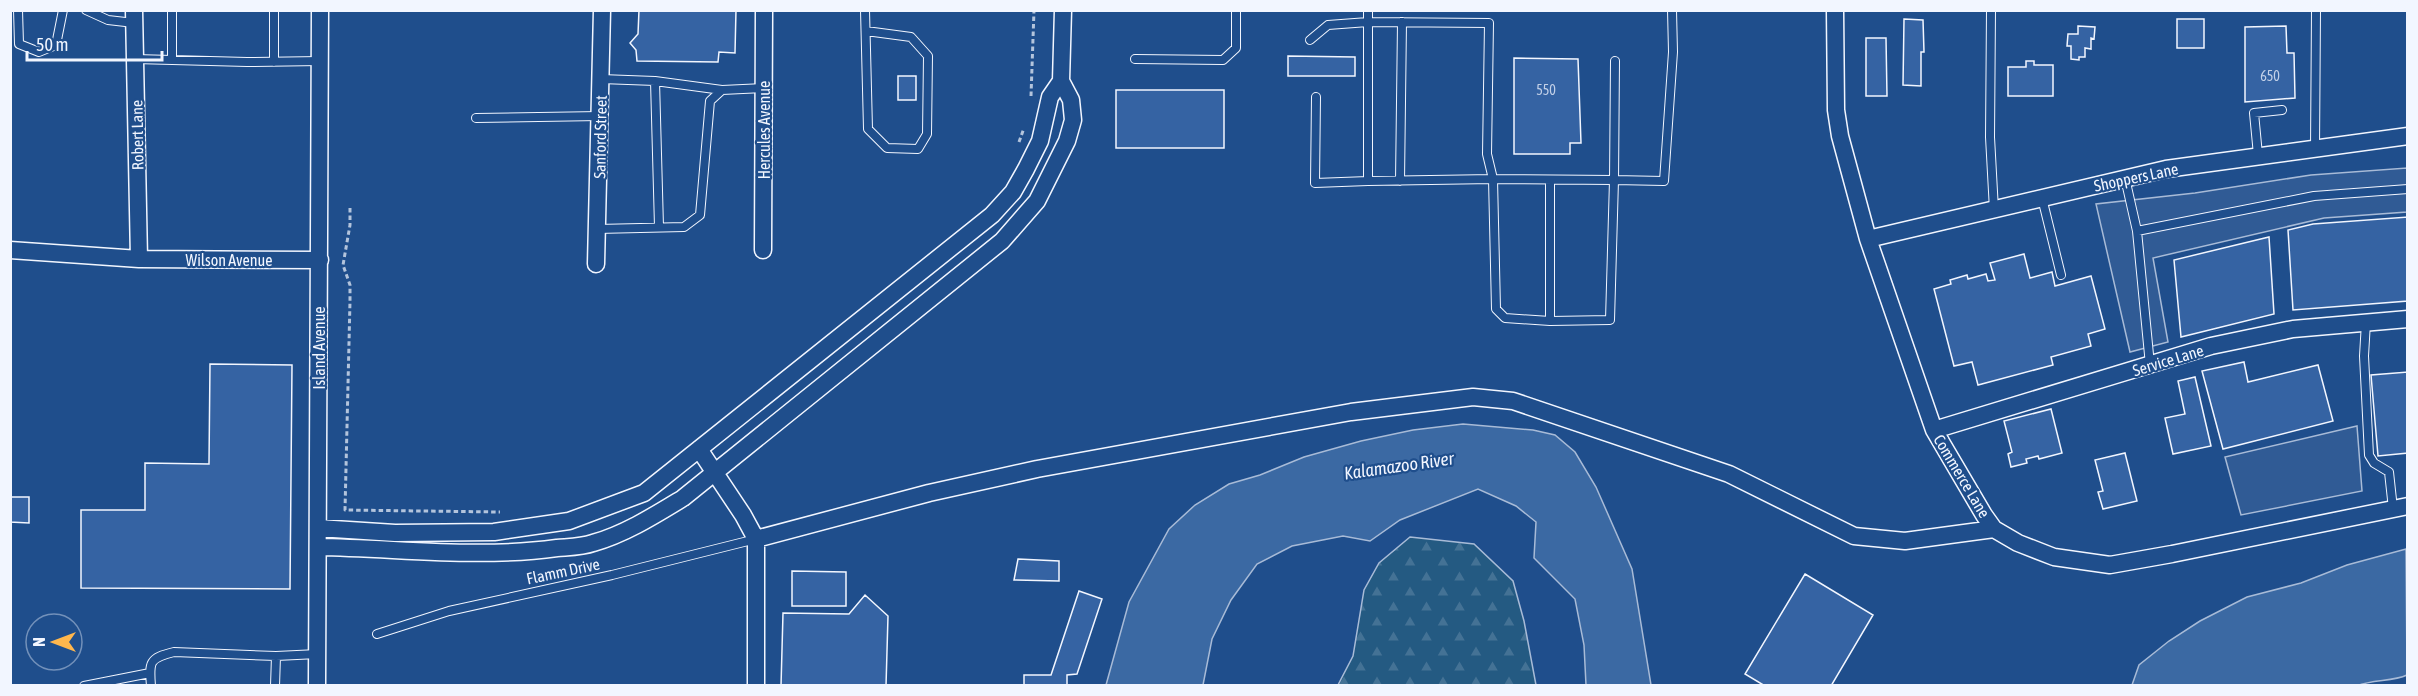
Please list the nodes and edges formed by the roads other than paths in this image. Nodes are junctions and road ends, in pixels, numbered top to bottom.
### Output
1 (18, 10) edge
2 (63, 10) edge
3 (86, 10) edge
4 (172, 10) edge
5 (274, 10) edge
6 (320, 10) edge
7 (602, 10) edge
8 (764, 10) edge
9 (865, 10) edge
10 (1063, 10) edge
11 (1236, 10) edge
12 (1368, 10) edge
13 (1672, 10) edge
14 (1835, 10) edge
15 (1991, 10) edge
16 (2316, 10) edge
17 (134, 17) edge
18 (1368, 22) junction
19 (1402, 22) junction
20 (866, 31) junction
21 (1310, 40) dead end
22 (135, 59) junction
23 (1136, 59) dead end
24 (172, 60) junction
25 (1615, 61) dead end
26 (274, 62) junction
27 (320, 62) junction
28 (601, 79) junction
29 (655, 81) junction
30 (1061, 81) junction
31 (764, 88) junction
32 (722, 90) junction
33 (1316, 97) dead end
34 (2282, 110) dead end
35 (600, 116) junction
36 (476, 118) dead end
37 (2408, 135) edge
38 (2315, 148) junction
39 (2258, 155) junction
40 (2125, 178) junction
41 (1493, 179) junction
42 (1550, 180) junction
43 (1614, 180) junction
44 (1368, 181) junction
45 (1400, 181) junction
46 (2408, 189) edge
47 (2042, 198) junction
48 (1994, 210) junction
49 (659, 227) junction
50 (597, 229) junction
51 (2137, 231) junction
52 (1868, 239) junction
53 (10, 250) edge
54 (763, 250) dead end
55 (139, 259) junction
56 (320, 260) junction
57 (597, 264) dead end
58 (2061, 275) dead end
59 (2408, 319) edge
60 (1550, 321) junction
61 (2366, 322) junction
62 (2150, 365) junction
63 (1934, 430) junction
64 (699, 449) junction
65 (715, 473) junction
66 (2400, 507) edge
67 (318, 528) junction
68 (1994, 528) junction
69 (756, 539) junction
70 (318, 547) junction
71 (377, 634) dead end
72 (318, 654) junction
73 (276, 656) junction
74 (150, 673) junction
75 (84, 686) edge
76 (151, 686) edge
77 (274, 686) edge
78 (317, 686) edge
79 (756, 686) edge

1 - 2 lane
3 - 17 lane
4 - 24 lane
5 - 26 lane
6 - 27 street, Island Avenue
7 - 28 street, Sanford Street
8 - 31 street, Hercules Avenue
9 - 20 lane
10 - 30 street
11 - 23 lane
12 - 18 lane
13 - 43 lane
14 - 52 street, Commerce Lane
15 - 48 lane
16 - 38 lane
17 - 22 street, Robert Lane
18 - 19 lane
18 - 21 lane
18 - 44 lane
19 - 41 lane
19 - 45 lane
20 - 20 lane
22 - 24 lane
22 - 55 street, Robert Lane
24 - 26 lane
25 - 43 lane
26 - 27 lane
27 - 56 street, Island Avenue
28 - 29 lane
28 - 35 street, Sanford Street
29 - 32 lane
29 - 49 lane
30 - 64 street
30 - 65 street
31 - 32 lane
31 - 54 street, Hercules Avenue
32 - 49 lane
33 - 44 lane
34 - 39 lane
35 - 36 lane
35 - 50 street, Sanford Street
37 - 38 street, Shoppers Lane
38 - 39 street, Shoppers Lane
39 - 40 street, Shoppers Lane
40 - 47 street, Shoppers Lane
40 - 51 lane
41 - 42 lane
41 - 45 lane
41 - 60 lane
42 - 43 lane
42 - 60 lane
43 - 60 lane
44 - 45 lane
46 - 51 lane
47 - 48 street, Shoppers Lane
47 - 58 lane
48 - 52 street, Shoppers Lane
49 - 50 lane
50 - 57 street, Sanford Street
51 - 62 lane
52 - 63 street, Commerce Lane
53 - 55 street, Wilson Avenue
55 - 56 street, Wilson Avenue
56 - 67 street, Island Avenue
59 - 61 street, Service Lane
61 - 62 street, Service Lane
61 - 66 lane
62 - 63 street, Service Lane
63 - 68 street, Commerce Lane
64 - 65 street
64 - 67 street
65 - 69 street
65 - 70 street
66 - 68 street, Commerce Lane
67 - 70 street, Island Avenue
68 - 69 street
69 - 71 lane, Flamm Drive
69 - 79 street
70 - 72 street, Island Avenue
72 - 73 lane
72 - 78 street, Island Avenue
73 - 74 lane
73 - 77 lane
74 - 75 lane
74 - 76 lane

